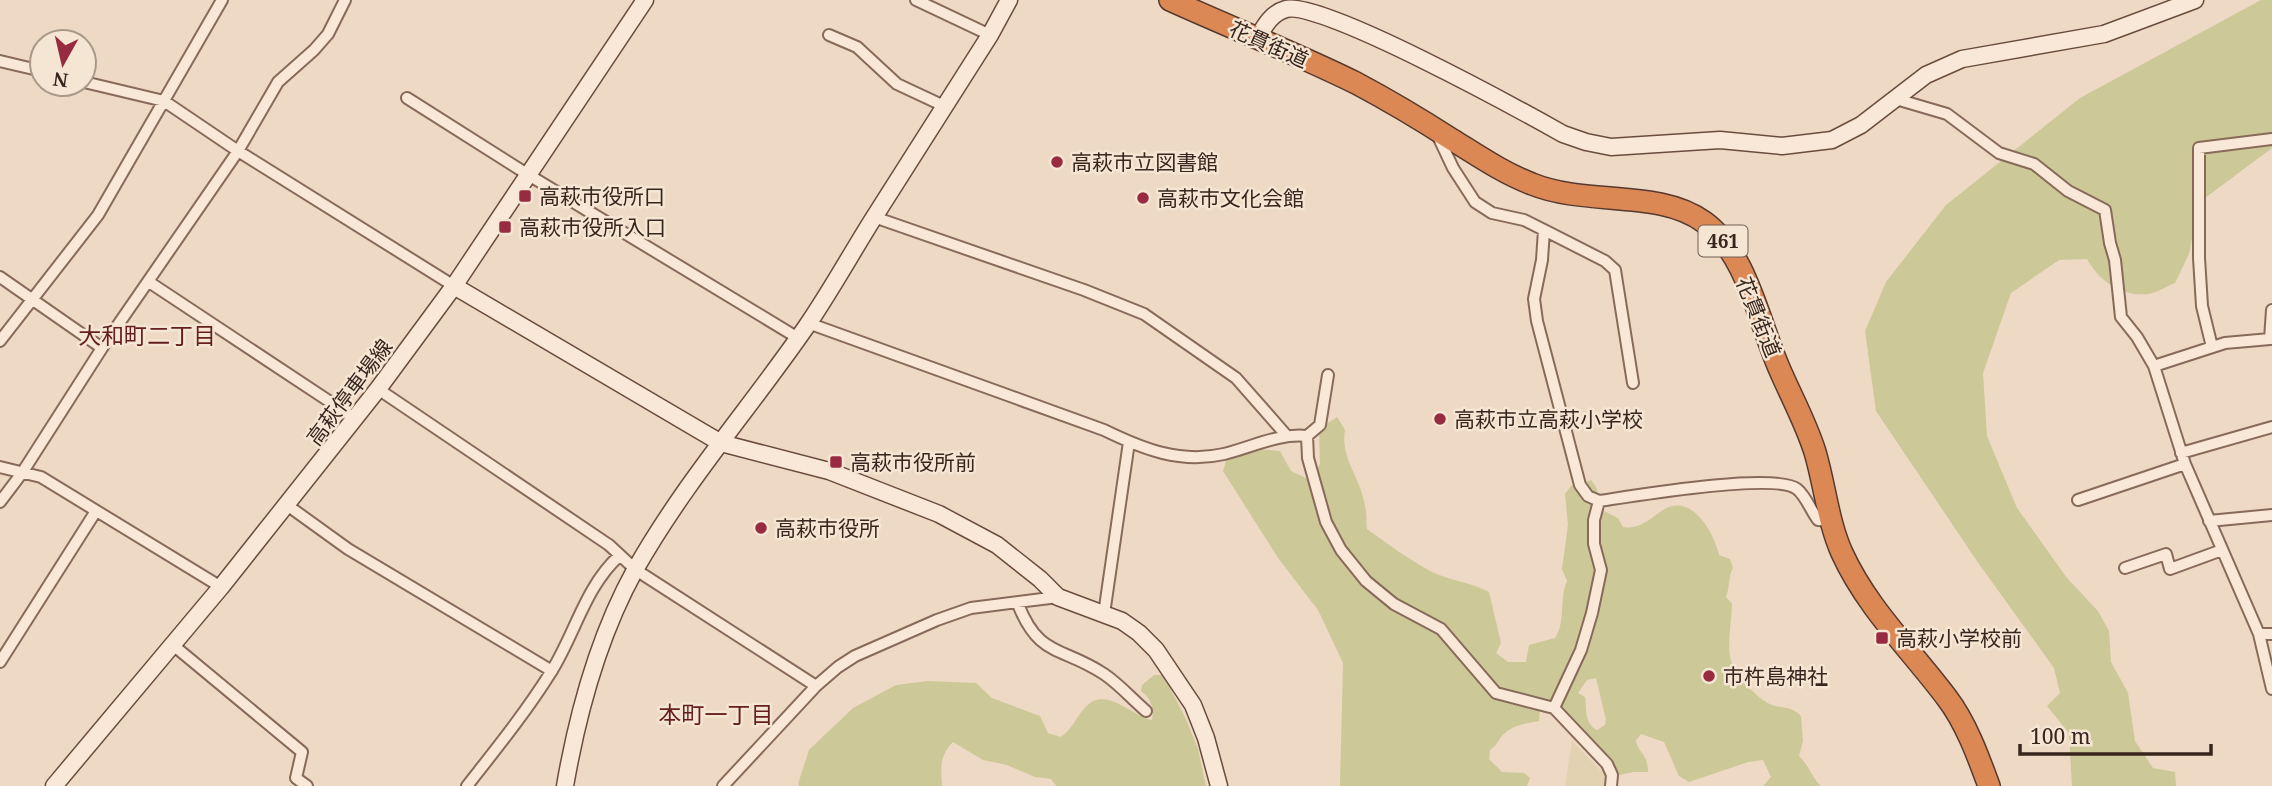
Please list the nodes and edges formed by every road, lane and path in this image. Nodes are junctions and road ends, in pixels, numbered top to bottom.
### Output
1 (222, 0) edge
2 (345, 0) edge
3 (645, 0) edge
4 (916, 0) edge
5 (1009, 0) edge
6 (1170, 0) edge
7 (2195, 0) edge
8 (829, 35) dead end
9 (990, 35) junction
10 (1257, 39) junction
11 (0, 61) edge
12 (28, 68) edge
13 (98, 85) edge
14 (407, 98) dead end
15 (1896, 99) junction
16 (164, 101) junction
17 (944, 106) junction
18 (1435, 128) junction
19 (2272, 139) edge
20 (238, 151) junction
21 (527, 174) junction
22 (874, 217) junction
23 (1544, 230) junction
24 (0, 277) edge
25 (149, 282) junction
26 (454, 286) junction
27 (33, 299) junction
28 (2272, 310) edge
29 (808, 323) junction
30 (798, 338) junction
31 (2271, 339) edge
32 (0, 341) edge
33 (2212, 347) junction
34 (102, 348) junction
35 (2154, 366) junction
36 (1328, 375) dead end
37 (1633, 383) dead end
38 (378, 389) junction
39 (356, 419) junction
40 (2272, 427) edge
41 (1287, 436) junction
42 (1307, 436) junction
43 (1129, 442) junction
44 (720, 443) junction
45 (2183, 459) junction
46 (0, 467) edge
47 (22, 473) junction
48 (2078, 500) dead end
49 (1600, 501) junction
50 (0, 502) edge
51 (287, 505) junction
52 (96, 511) junction
53 (2272, 515) edge
54 (2209, 520) junction
55 (1832, 521) junction
56 (2222, 550) junction
57 (619, 556) junction
58 (2125, 568) dead end
59 (635, 570) junction
60 (221, 587) junction
61 (1058, 597) junction
62 (1018, 604) junction
63 (1104, 614) junction
64 (2259, 634) junction
65 (2272, 634) edge
66 (173, 645) junction
67 (0, 662) edge
68 (552, 671) junction
69 (816, 686) junction
70 (2272, 689) edge
71 (1554, 708) junction
72 (1146, 711) dead end
73 (54, 786) edge
74 (307, 786) edge
75 (467, 786) edge
76 (565, 786) edge
77 (723, 786) edge
78 (1219, 786) edge
79 (1611, 786) edge
80 (1989, 786) edge

1 - 16 street
2 - 20 street
3 - 21 street, 高萩停車場線
4 - 9 street
5 - 9 street
6 - 10 highway, 花貫街道 / 461
7 - 15 street
8 - 17 street
9 - 17 street
10 - 15 street
10 - 18 highway, 花貫街道 / 461
11 - 12 street
13 - 16 street
14 - 21 street
15 - 35 street
16 - 20 street
16 - 27 street
17 - 22 street
18 - 23 street
18 - 55 highway, 花貫街道 / 461
19 - 33 street
20 - 25 street
20 - 26 street
21 - 26 street, 高萩停車場線
21 - 30 street
22 - 29 street
22 - 41 street
23 - 37 street
23 - 49 street
24 - 27 street
25 - 34 street
25 - 39 street
26 - 38 street, 高萩停車場線
26 - 44 street
27 - 32 street
27 - 34 street
28 - 31 street
29 - 30 street
29 - 43 street
30 - 44 street
31 - 33 street
33 - 35 street
34 - 47 street
35 - 45 street
36 - 42 street
38 - 39 street, 高萩停車場線
38 - 57 street
39 - 51 street, 高萩停車場線
40 - 45 street
41 - 42 street
41 - 43 street
42 - 71 street
43 - 63 street
44 - 59 street
44 - 61 street
45 - 48 street
45 - 54 street
46 - 47 street
47 - 50 street
47 - 52 street
49 - 55 street
49 - 71 street
51 - 60 street, 高萩停車場線
51 - 68 street
52 - 60 street
52 - 67 street
53 - 54 street
54 - 56 street
55 - 80 highway, 花貫街道 / 461
56 - 58 street
56 - 64 street
57 - 59 street
57 - 68 street
59 - 69 street
59 - 76 street
60 - 66 street, 高萩停車場線
61 - 62 street
61 - 63 street
62 - 69 street
62 - 72 street
63 - 78 street
64 - 65 street
64 - 70 street
66 - 73 street, 高萩停車場線
66 - 74 street
68 - 75 street
69 - 77 street
71 - 79 street

